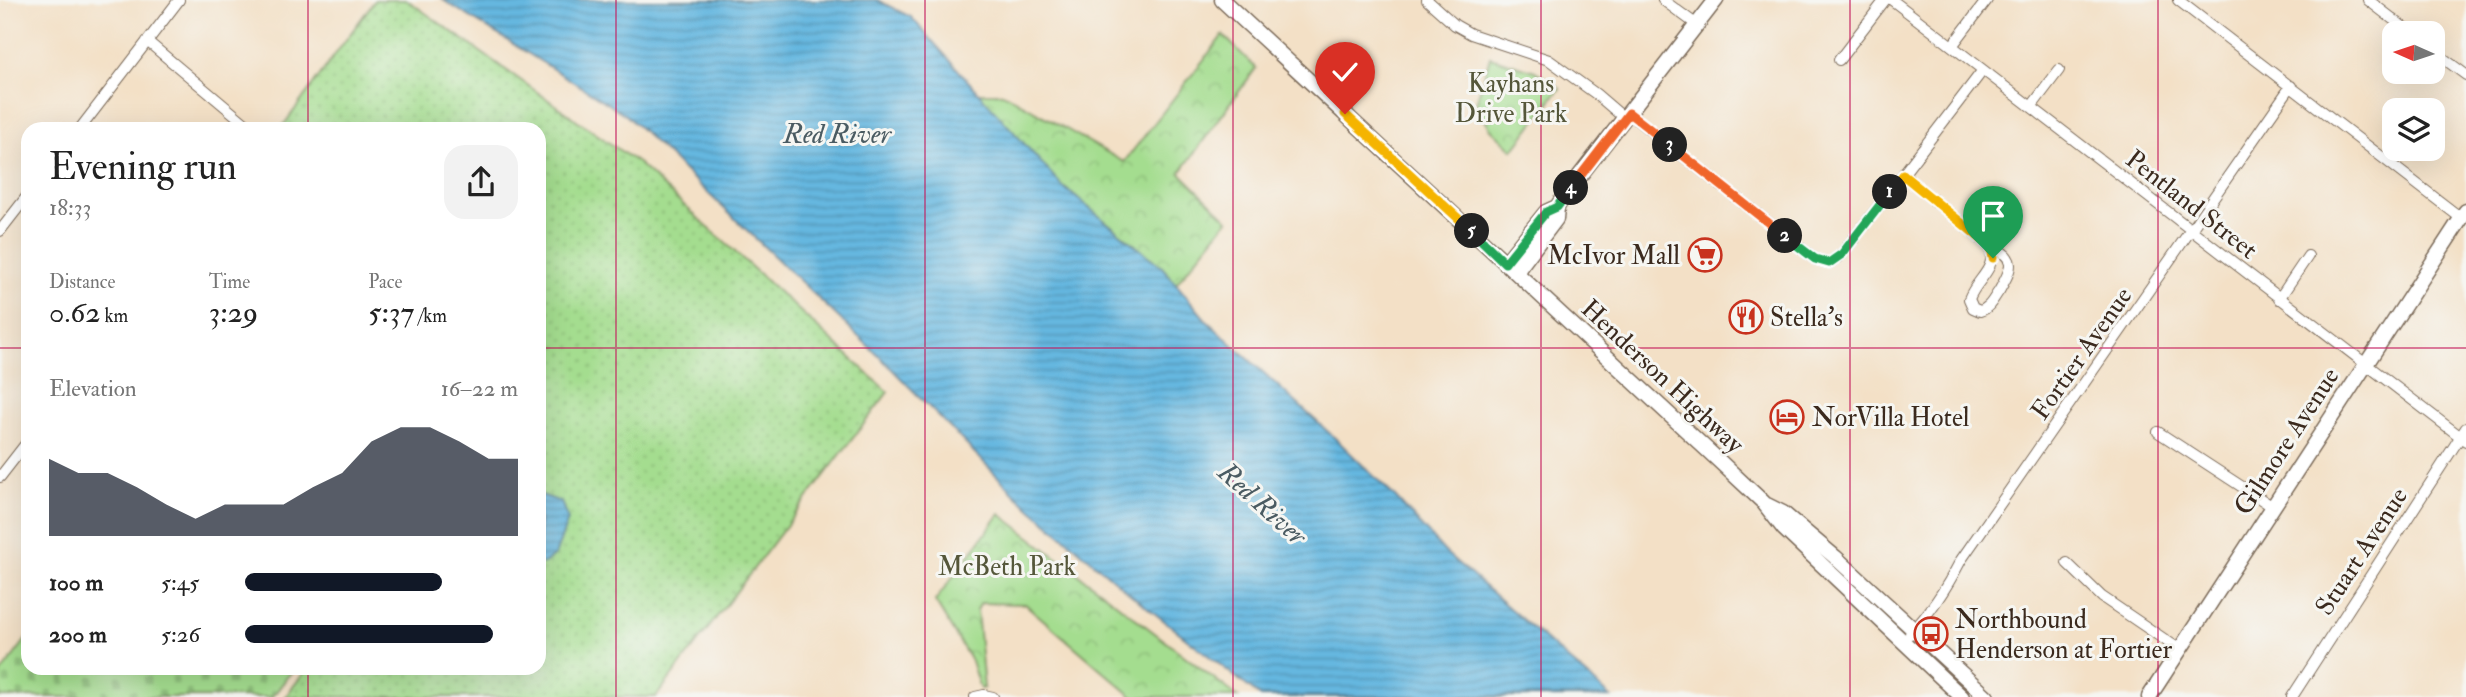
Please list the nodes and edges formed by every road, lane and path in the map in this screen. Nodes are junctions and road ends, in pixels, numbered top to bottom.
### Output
1 (179, 0) edge
2 (1222, 0) edge
3 (1427, 0) edge
4 (1663, 0) edge
5 (1716, 0) edge
6 (1885, 0) edge
7 (1892, 0) edge
8 (1987, 0) edge
9 (2178, 0) edge
10 (2368, 0) edge
11 (2395, 21) edge
12 (1697, 25) junction
13 (147, 41) junction
14 (1952, 46) junction
15 (1839, 60) dead end
16 (2445, 60) edge
17 (1983, 70) junction
18 (2059, 70) dead end
19 (2466, 75) edge
20 (2291, 86) junction
21 (2031, 107) junction
22 (1626, 116) junction
23 (85, 122) edge
24 (243, 122) edge
25 (1903, 175) junction
26 (21, 204) edge
27 (2464, 215) edge
28 (2192, 230) junction
29 (0, 231) edge
30 (1991, 247) junction
31 (2308, 256) dead end
32 (1511, 268) junction
33 (2279, 299) junction
34 (2365, 363) junction
35 (2158, 432) dead end
36 (2464, 435) edge
37 (21, 450) edge
38 (0, 477) edge
39 (1763, 502) junction
40 (2273, 507) junction
41 (2067, 563) dead end
42 (1915, 629) junction
43 (1903, 642) junction
44 (2180, 650) junction
45 (975, 697) edge
46 (993, 697) edge
47 (1962, 697) edge
48 (1987, 697) edge
49 (2149, 697) edge
50 (2292, 697) edge

1 - 13 street
2 - 32 main road, Henderson Highway
3 - 22 street
4 - 12 street
5 - 12 main road
6 - 15 street
7 - 14 street, Pentland Street
8 - 14 street
9 - 20 street
10 - 11 street
12 - 22 main road
13 - 23 street
13 - 24 street
14 - 17 street, Pentland Street
16 - 19 street
17 - 21 street, Pentland Street
17 - 25 street
18 - 21 street
20 - 27 street
20 - 28 street, Fortier Avenue
21 - 28 street, Pentland Street
22 - 25 street
22 - 32 main road
25 - 30 street
26 - 29 street
27 - 34 main road, Gilmore Avenue
28 - 33 street, Pentland Street
28 - 42 street, Fortier Avenue
30 - 30 street
31 - 33 street
32 - 39 main road, Henderson Highway
33 - 34 street, Pentland Street
34 - 36 street, Pentland Street
34 - 40 main road, Gilmore Avenue
35 - 40 street
36 - 50 street, Stuart Avenue
37 - 38 street
39 - 42 main road, Henderson Highway
39 - 43 main road, Henderson Highway
40 - 44 main road, Gilmore Avenue
41 - 44 street
42 - 43 street, Fortier Avenue
42 - 48 main road, Henderson Highway
43 - 47 main road, Henderson Highway
44 - 49 main road, Gilmore Avenue
45 - 46 street

